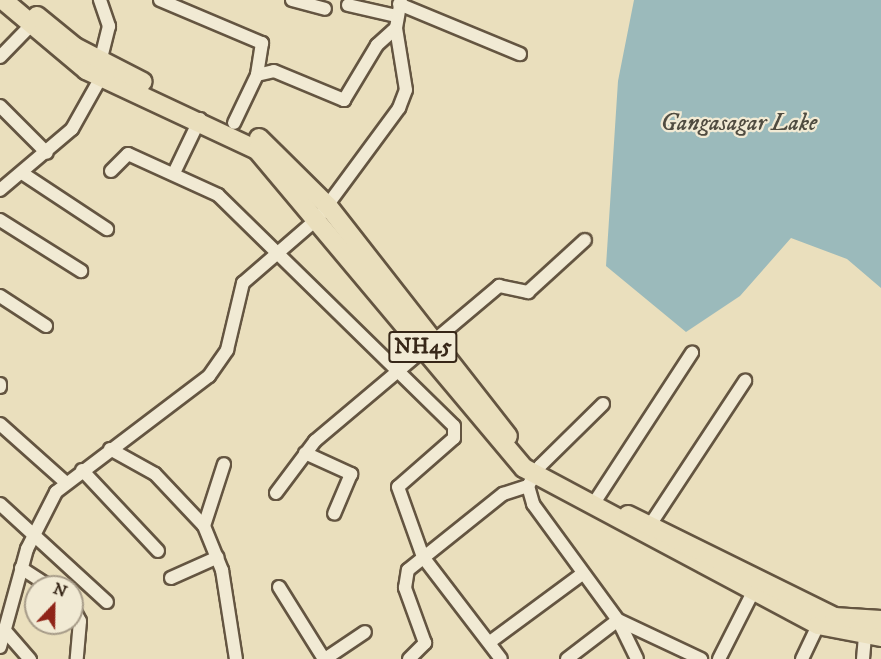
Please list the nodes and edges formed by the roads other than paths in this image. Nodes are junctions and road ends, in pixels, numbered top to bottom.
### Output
1 (3, 0) edge
2 (21, 0) edge
3 (100, 0) edge
4 (160, 0) edge
5 (292, 0) edge
6 (348, 5) dead end
7 (325, 9) dead end
8 (398, 12) edge
9 (35, 21) junction
10 (520, 54) dead end
11 (0, 57) edge
12 (103, 68) junction
13 (257, 75) junction
14 (0, 106) edge
15 (200, 119) junction
16 (234, 123) junction
17 (47, 153) junction
18 (111, 171) dead end
19 (22, 172) junction
20 (174, 173) junction
21 (3, 183) edge
22 (323, 212) junction
23 (0, 220) edge
24 (107, 229) dead end
25 (585, 240) dead end
26 (278, 255) junction
27 (81, 271) dead end
28 (0, 296) edge
29 (46, 326) dead end
30 (430, 346) junction
31 (692, 353) dead end
32 (401, 371) junction
33 (745, 381) dead end
34 (603, 404) dead end
35 (0, 424) edge
36 (110, 449) junction
37 (305, 453) junction
38 (224, 464) dead end
39 (81, 470) junction
40 (533, 476) junction
41 (65, 482) junction
42 (276, 493) dead end
43 (596, 500) junction
44 (0, 504) edge
45 (334, 514) dead end
46 (204, 525) junction
47 (650, 525) junction
48 (33, 534) junction
49 (158, 551) dead end
50 (218, 557) junction
51 (423, 557) junction
52 (21, 568) junction
53 (32, 575) edge
54 (582, 575) junction
55 (171, 578) dead end
56 (279, 587) dead end
57 (753, 592) junction
58 (107, 602) dead end
59 (821, 619) junction
60 (618, 620) junction
61 (881, 620) edge
62 (365, 632) dead end
63 (7, 633) junction
64 (79, 635) edge
65 (873, 637) edge
66 (490, 642) junction
67 (0, 647) edge
68 (30, 659) edge
69 (77, 659) edge
70 (236, 659) edge
71 (325, 659) edge
72 (409, 659) edge
73 (501, 659) edge
74 (567, 659) edge
75 (637, 659) edge
76 (701, 659) edge
77 (719, 659) edge
78 (802, 659) edge
79 (863, 659) edge

1 - 9 highway, NH45
2 - 9 highway, NH45
3 - 12 street
4 - 13 street
5 - 7 street
6 - 8 street
8 - 10 street
8 - 13 street
8 - 22 street
9 - 11 street
9 - 12 highway, NH45
12 - 15 highway, NH45
12 - 16 highway, NH45
12 - 17 street
13 - 16 street
14 - 17 street
15 - 20 street
15 - 22 highway, NH45
16 - 22 highway, NH45
17 - 19 street
18 - 20 street
19 - 21 street
19 - 24 street
20 - 26 street
22 - 26 street
22 - 30 highway, NH45
23 - 27 street
25 - 30 street
26 - 32 street
26 - 36 street
28 - 29 street
30 - 32 street
30 - 40 highway, NH45
31 - 43 street
32 - 37 street
32 - 51 street
33 - 47 street
34 - 40 street
35 - 41 street
36 - 39 street
36 - 46 street
37 - 42 street
37 - 45 street
38 - 46 street
39 - 41 street
39 - 49 street
40 - 43 highway, NH45
40 - 51 street
40 - 54 street
40 - 57 highway, NH45
41 - 48 street
43 - 47 highway, NH45
44 - 48 street
46 - 50 street
47 - 59 highway, NH45
48 - 52 street
48 - 58 street
50 - 55 street
50 - 70 street
51 - 66 street
51 - 72 street
52 - 53 street
52 - 63 street
54 - 60 street
54 - 66 street
56 - 71 street
57 - 59 highway, NH45
57 - 77 street
59 - 61 highway, NH45
59 - 65 highway, NH45
59 - 78 street
60 - 74 street
60 - 75 street
60 - 76 street
62 - 71 street
63 - 67 street
63 - 68 street
64 - 69 street
65 - 79 street
66 - 73 street

